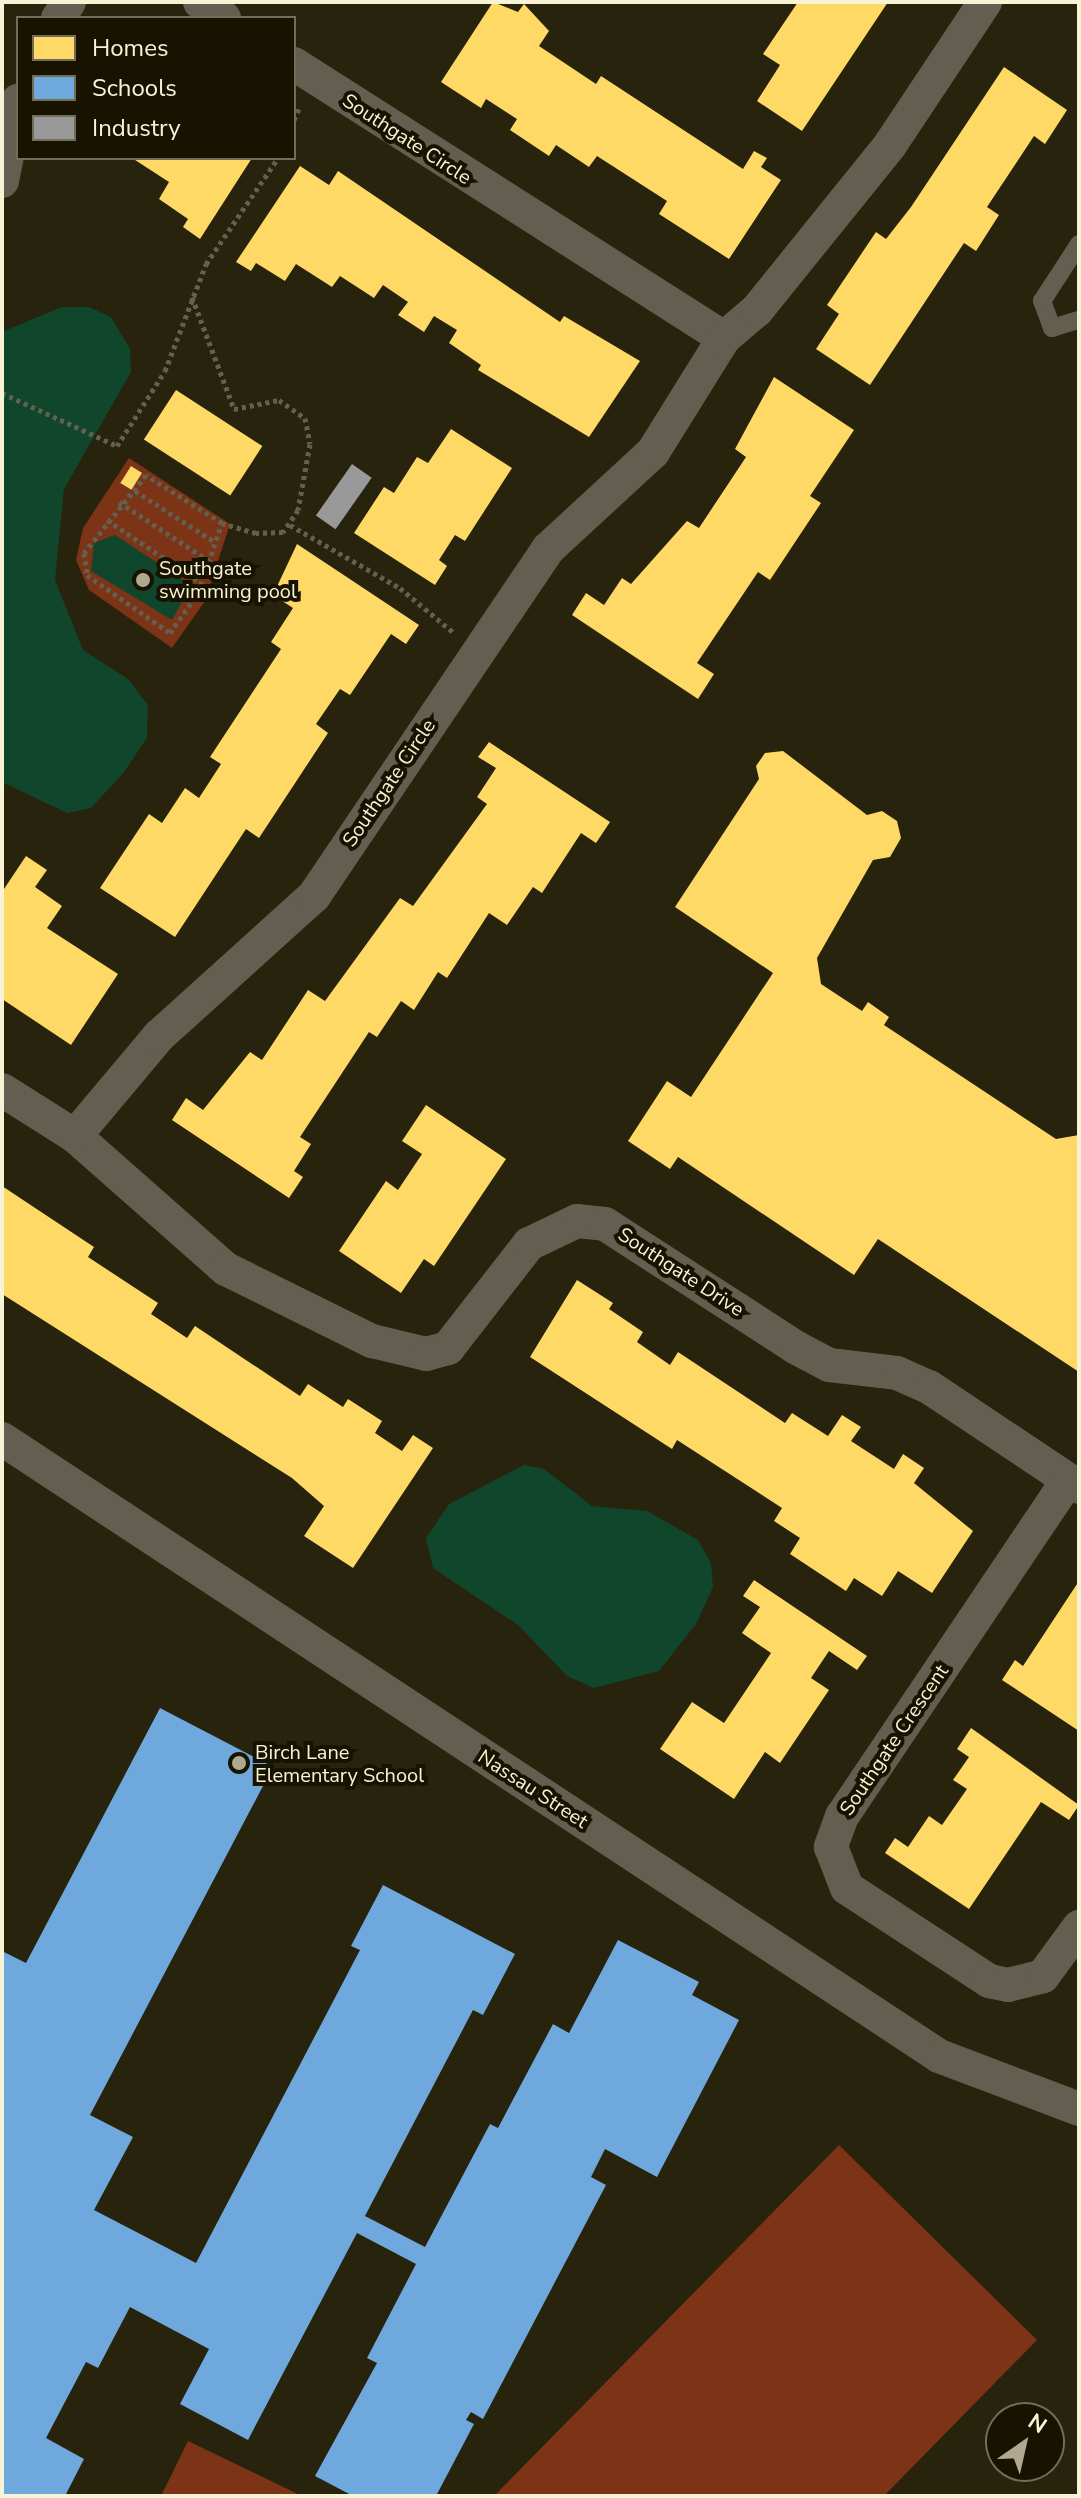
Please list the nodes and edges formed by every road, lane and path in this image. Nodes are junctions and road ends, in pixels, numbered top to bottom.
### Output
1 (200, 2) edge
2 (985, 2) edge
3 (221, 16) edge
4 (296, 65) edge
5 (16, 111) edge
6 (277, 160) edge
7 (2, 181) edge
8 (1079, 244) edge
9 (192, 297) junction
10 (1079, 320) edge
11 (724, 338) junction
12 (2, 393) edge
13 (135, 491) junction
14 (119, 502) junction
15 (107, 520) junction
16 (222, 523) junction
17 (290, 525) junction
18 (215, 542) junction
19 (209, 561) junction
20 (201, 583) junction
21 (453, 632) dead end
22 (2, 1090) edge
23 (75, 1136) junction
24 (2, 1439) edge
25 (1073, 1483) edge
26 (1079, 1927) edge
27 (1079, 2109) edge

1 - 3 street
2 - 11 street, Southgate Circle
4 - 11 street, Southgate Circle
5 - 7 street
6 - 9 path
8 - 10 lane
9 - 12 path
9 - 17 path
11 - 23 street, Southgate Circle
13 - 14 path
13 - 16 path
13 - 18 path
14 - 15 path
14 - 19 path
15 - 20 path
15 - 20 path
16 - 17 path
16 - 18 path
17 - 21 path
18 - 19 path
19 - 20 path
22 - 23 street
23 - 25 street, Southgate Drive
24 - 27 street, Nassau Street
25 - 26 street, Southgate Crescent

